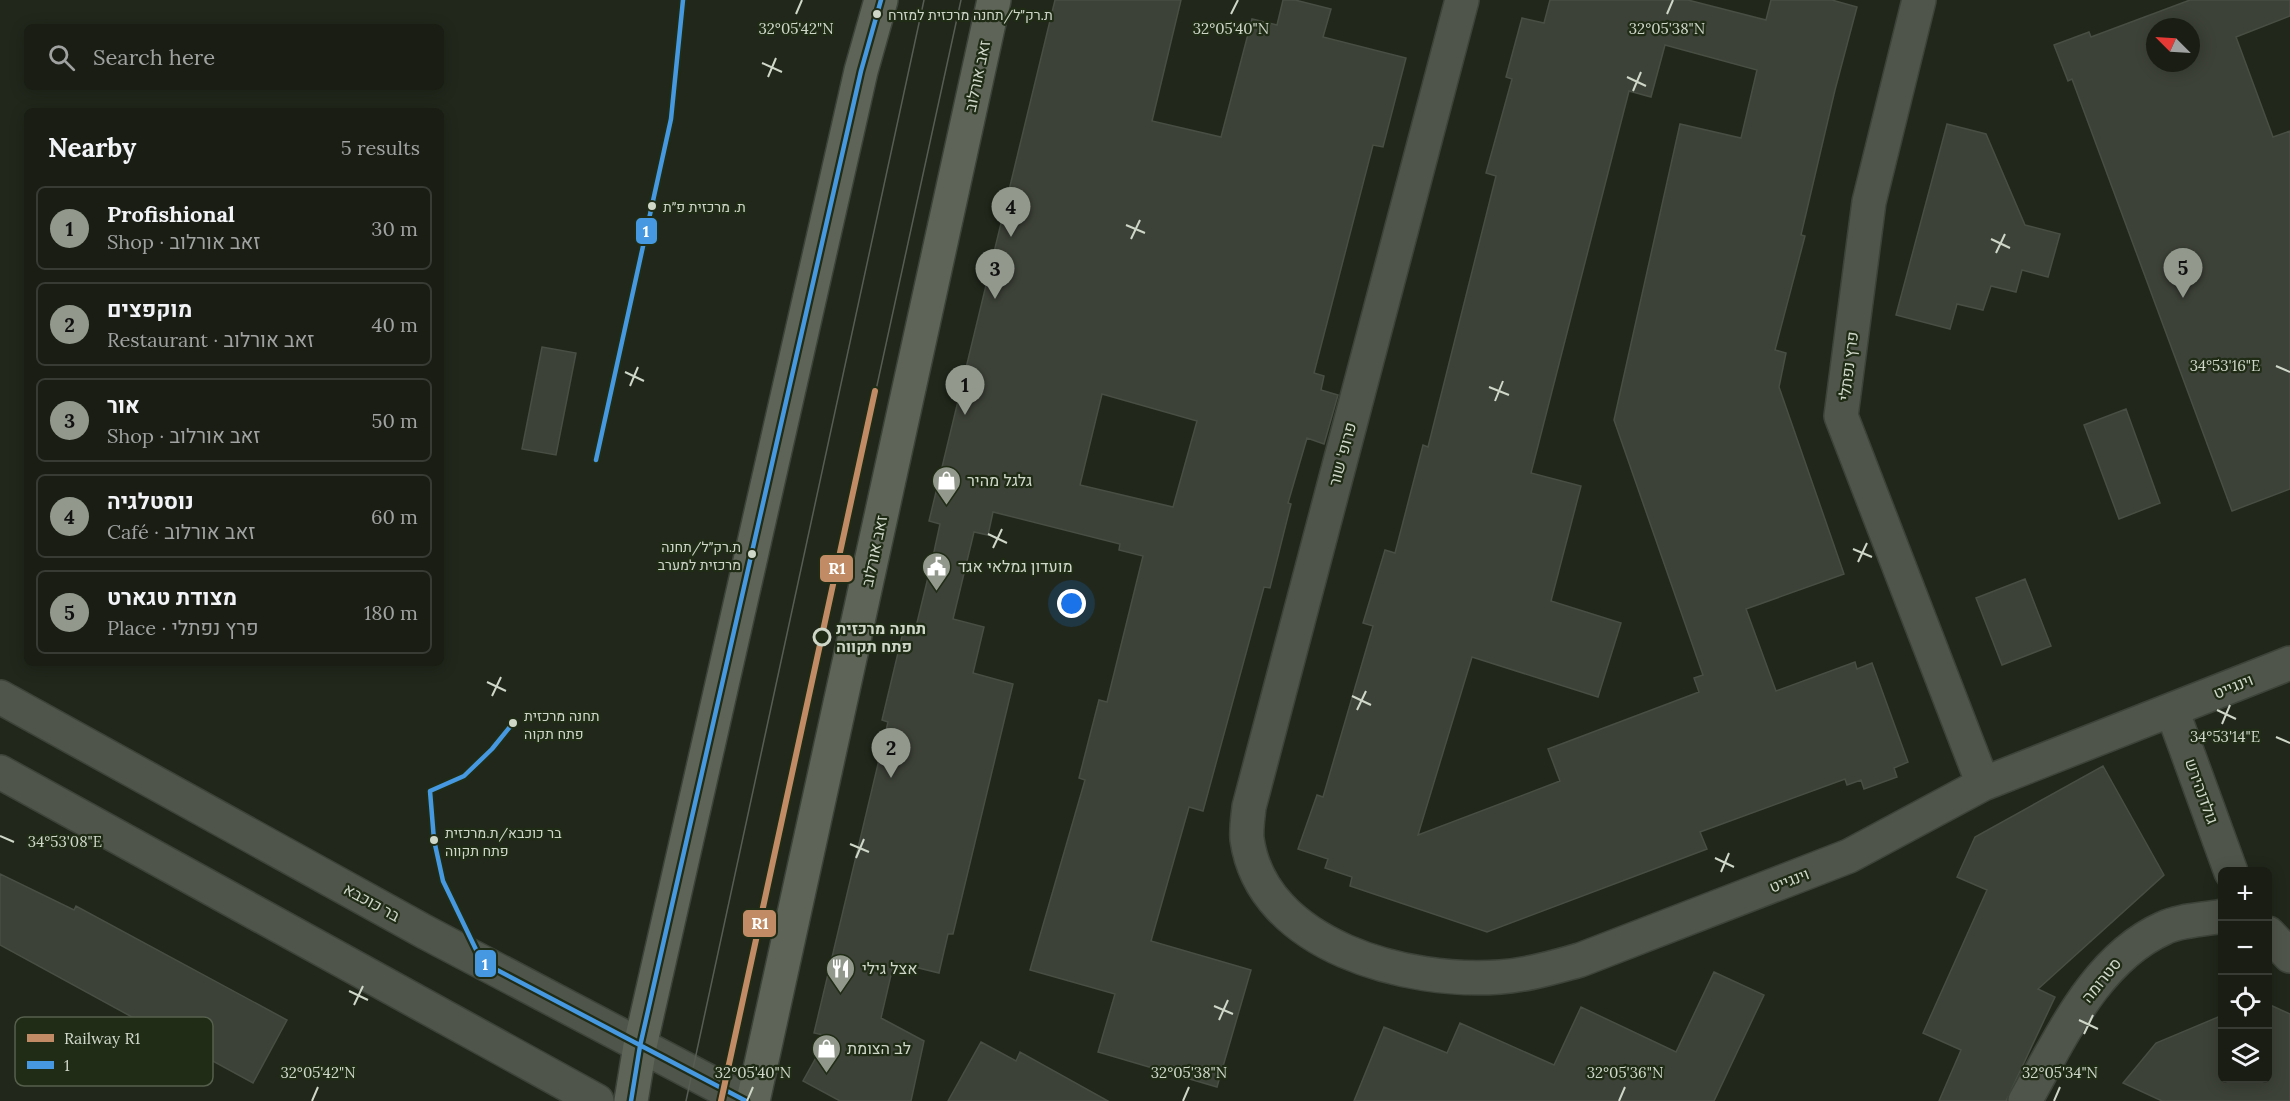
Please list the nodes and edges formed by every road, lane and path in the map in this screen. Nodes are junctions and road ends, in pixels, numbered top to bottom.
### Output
1 (881, 0) edge
2 (994, 0) edge
3 (1462, 0) edge
4 (1919, 0) edge
5 (2290, 663) edge
6 (0, 697) edge
7 (2172, 710) junction
8 (0, 772) edge
9 (1983, 784) junction
10 (2230, 867) edge
11 (1277, 905) joint
12 (2218, 917) edge
13 (2272, 937) edge
14 (2290, 956) edge
15 (640, 1046) junction
16 (597, 1101) edge
17 (631, 1101) edge
18 (746, 1101) edge
19 (753, 1101) edge
20 (2025, 1101) edge

1 - 15 main road
2 - 19 main road, זאב אורלוב
3 - 11 street, פרופ' שור
4 - 9 street, פרץ נפתלי
5 - 7 street, וינגייט
6 - 15 street, בר כוכבא
7 - 9 street, וינגייט
7 - 10 street, גולדנהירש
8 - 16 street
9 - 11 street, וינגייט
12 - 20 street, סטרומה
13 - 14 street
15 - 17 main road
15 - 18 street, בר כוכבא

